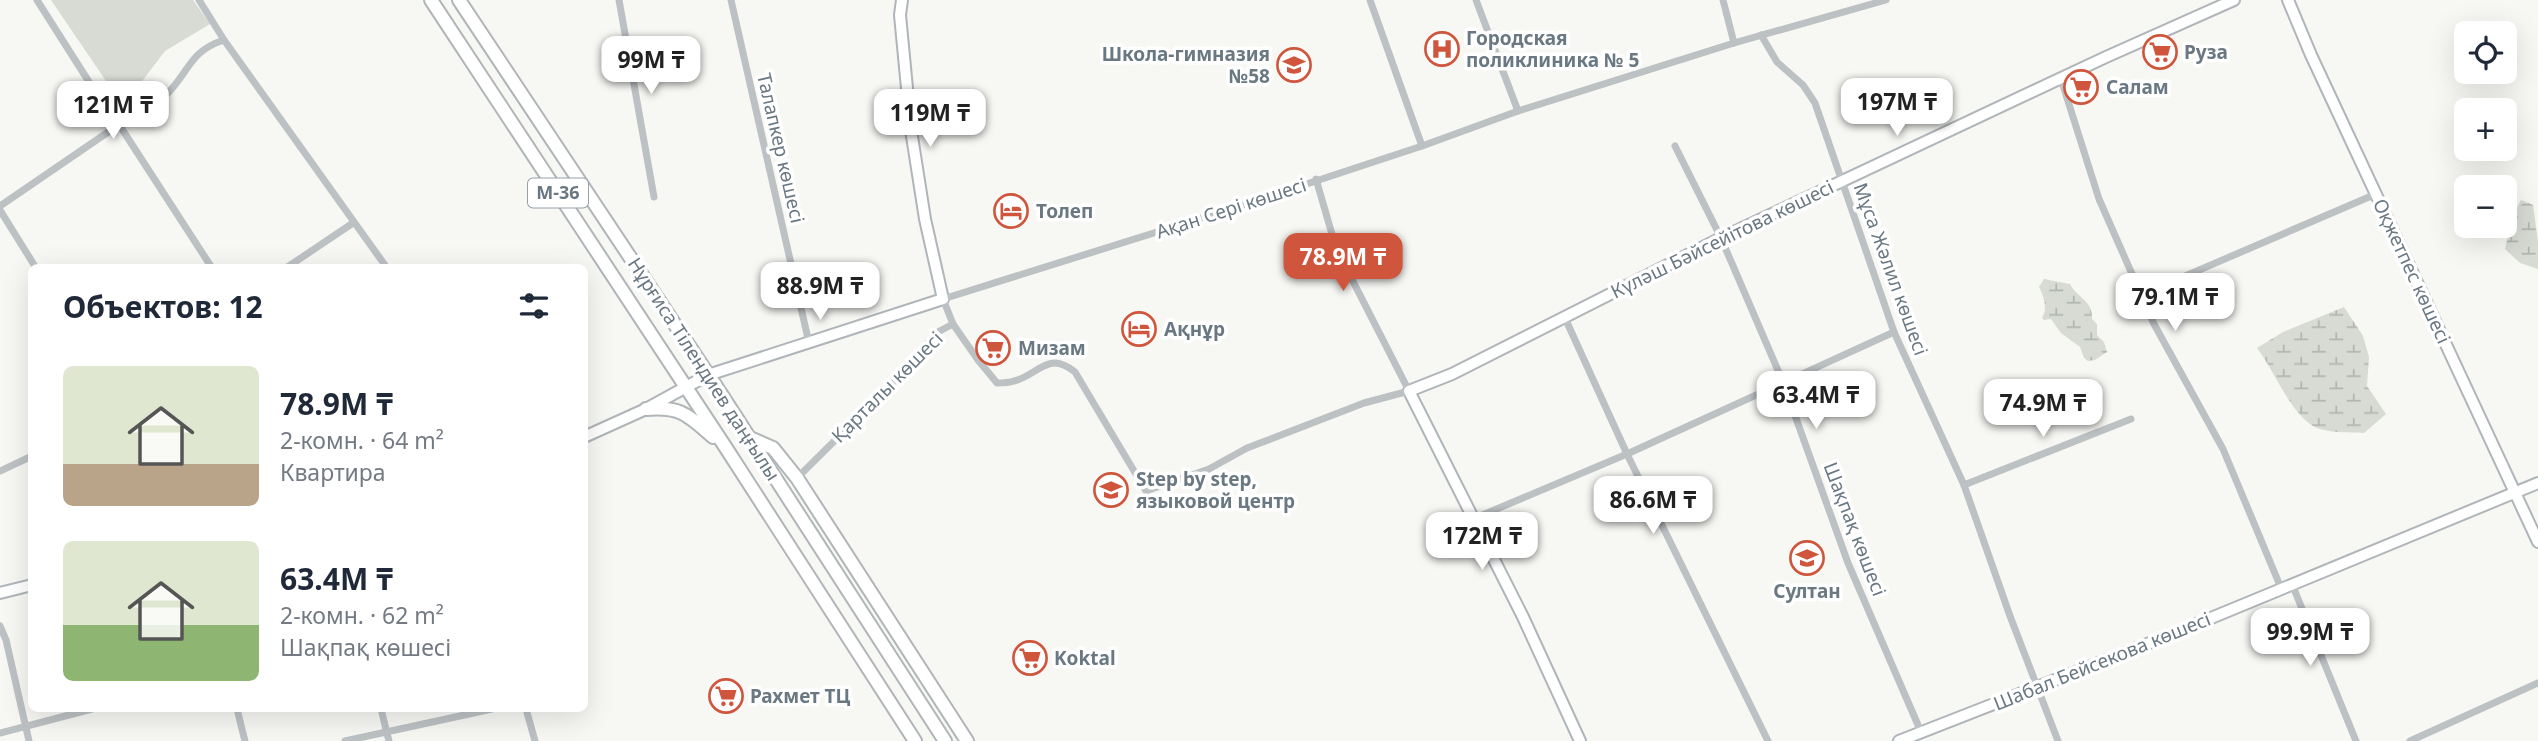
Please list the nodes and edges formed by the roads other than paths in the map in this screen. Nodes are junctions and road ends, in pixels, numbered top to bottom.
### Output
1 (37, 0) edge
2 (199, 0) edge
3 (431, 0) edge
4 (459, 0) edge
5 (619, 0) edge
6 (731, 0) edge
7 (895, 0) edge
8 (902, 0) edge
9 (1370, 0) edge
10 (1476, 0) edge
11 (1723, 0) edge
12 (1886, 0) edge
13 (2234, 0) edge
14 (2288, 0) edge
15 (900, 15) junction
16 (1761, 35) junction
17 (223, 40) junction
18 (1734, 43) junction
19 (2061, 79) junction
20 (1518, 111) junction
21 (119, 126) junction
22 (1422, 146) junction
23 (1675, 146) dead end
24 (1316, 180) junction
25 (1843, 181) junction
26 (2376, 194) junction
27 (654, 197) dead end
28 (0, 208) edge
29 (353, 223) junction
30 (1721, 238) junction
31 (34, 264) edge
32 (209, 264) edge
33 (292, 264) edge
34 (384, 264) edge
35 (2141, 295) junction
36 (943, 299) junction
37 (1564, 318) junction
38 (953, 324) junction
39 (1894, 332) junction
40 (808, 343) junction
41 (708, 375) junction
42 (1783, 382) junction
43 (686, 386) junction
44 (1409, 391) junction
45 (646, 409) junction
46 (2132, 419) dead end
47 (588, 435) edge
48 (750, 438) junction
49 (726, 448) junction
50 (1627, 454) junction
51 (28, 458) edge
52 (0, 471) edge
53 (797, 478) junction
54 (2538, 483) edge
55 (1964, 485) junction
56 (2516, 493) junction
57 (813, 502) junction
58 (1473, 519) junction
59 (2538, 542) edge
60 (820, 547) junction
61 (28, 586) edge
62 (2286, 586) junction
63 (0, 593) edge
64 (0, 626) edge
65 (2538, 683) edge
66 (2038, 688) junction
67 (918, 699) junction
68 (895, 710) junction
69 (82, 712) edge
70 (238, 712) edge
71 (382, 712) edge
72 (478, 712) edge
73 (527, 712) edge
74 (26, 728) junction
75 (386, 731) junction
76 (1921, 732) junction
77 (0, 733) edge
78 (29, 741) edge
79 (245, 741) edge
80 (345, 741) edge
81 (389, 741) edge
82 (535, 741) edge
83 (915, 741) edge
84 (945, 741) edge
85 (967, 741) edge
86 (1580, 741) edge
87 (1768, 741) edge
88 (1899, 741) edge
89 (2058, 741) edge
90 (2356, 741) edge
91 (2410, 741) edge

1 - 21 street
2 - 17 street
3 - 43 main road, Нұрғиса Тілендиев даңғылы / M-36
4 - 41 main road, Нұрғиса Тілендиев даңғылы / M-36
5 - 27 street
6 - 40 street, Талапкер көшесі
7 - 15 street
8 - 15 street, Қарталы көшесі
9 - 22 street
10 - 20 street
11 - 18 street
12 - 16 street, Ақан Сері көшесі
13 - 19 street, Күләш Бәйсейітова көшесі
14 - 26 street, Оқжетпес көшесі
15 - 36 street, Қарталы көшесі
16 - 18 street, Ақан Сері көшесі
16 - 25 street, Мұса Жәлил көшесі
17 - 21 street
17 - 29 street
18 - 20 street, Ақан Сері көшесі
19 - 25 street, Күләш Бәйсейітова көшесі
19 - 35 street
20 - 22 street, Ақан Сері көшесі
21 - 28 street
21 - 32 street
22 - 24 street, Ақан Сері көшесі
23 - 30 street, Шақпақ көшесі
24 - 36 street, Ақан Сері көшесі
24 - 44 street
25 - 30 street, Күләш Бәйсейітова көшесі
25 - 39 street, Мұса Жәлил көшесі
26 - 35 street
26 - 56 street, Оқжетпес көшесі
28 - 31 street
29 - 33 street
29 - 34 street
30 - 37 street, Күләш Бәйсейітова көшесі
30 - 42 street, Шақпақ көшесі
35 - 62 street
36 - 38 street, Қарталы көшесі
36 - 40 street, Ақан Сері көшесі
37 - 44 street, Күләш Бәйсейітова көшесі
37 - 50 street
38 - 44 street, Күләш Бәйсейітова көшесі
38 - 53 street, Қарталы көшесі
39 - 42 street
39 - 55 street, Мұса Жәлил көшесі
40 - 41 street, Ақан Сері көшесі
41 - 43 street, Ақан Сері көшесі
41 - 48 main road, Нұрғиса Тілендиев даңғылы / M-36
42 - 50 street
42 - 76 street, Шақпақ көшесі
43 - 45 street, Ақан Сері көшесі
43 - 49 main road, Нұрғиса Тілендиев даңғылы / M-36
44 - 58 street
45 - 47 street, Ақан Сері көшесі
45 - 49 main road
46 - 55 street
48 - 53 main road
48 - 60 main road, Нұрғиса Тілендиев даңғылы / M-36
49 - 68 main road, Нұрғиса Тілендиев даңғылы / M-36
50 - 58 street
50 - 87 street
51 - 52 street
53 - 57 main road
54 - 56 street, Шабал Бейсекова көшесі
55 - 66 street, Мұса Жәлил көшесі
56 - 59 street, Оқжетпес көшесі
56 - 62 street, Шабал Бейсекова көшесі
57 - 60 main road
57 - 85 main road
58 - 86 street
60 - 67 main road, Нұрғиса Тілендиев даңғылы / M-36
61 - 63 street
62 - 66 street, Шабал Бейсекова көшесі
62 - 90 street
64 - 74 street
65 - 91 street
66 - 76 street, Шабал Бейсекова көшесі
66 - 89 street, Мұса Жәлил көшесі
67 - 68 main road
67 - 84 main road, Нұрғиса Тілендиев даңғылы / M-36
68 - 83 main road, Нұрғиса Тілендиев даңғылы / M-36
69 - 74 street
70 - 79 street
71 - 75 street
72 - 75 street
73 - 82 street
74 - 77 street
74 - 78 street
75 - 80 street
75 - 81 street
76 - 88 street, Шабал Бейсекова көшесі

